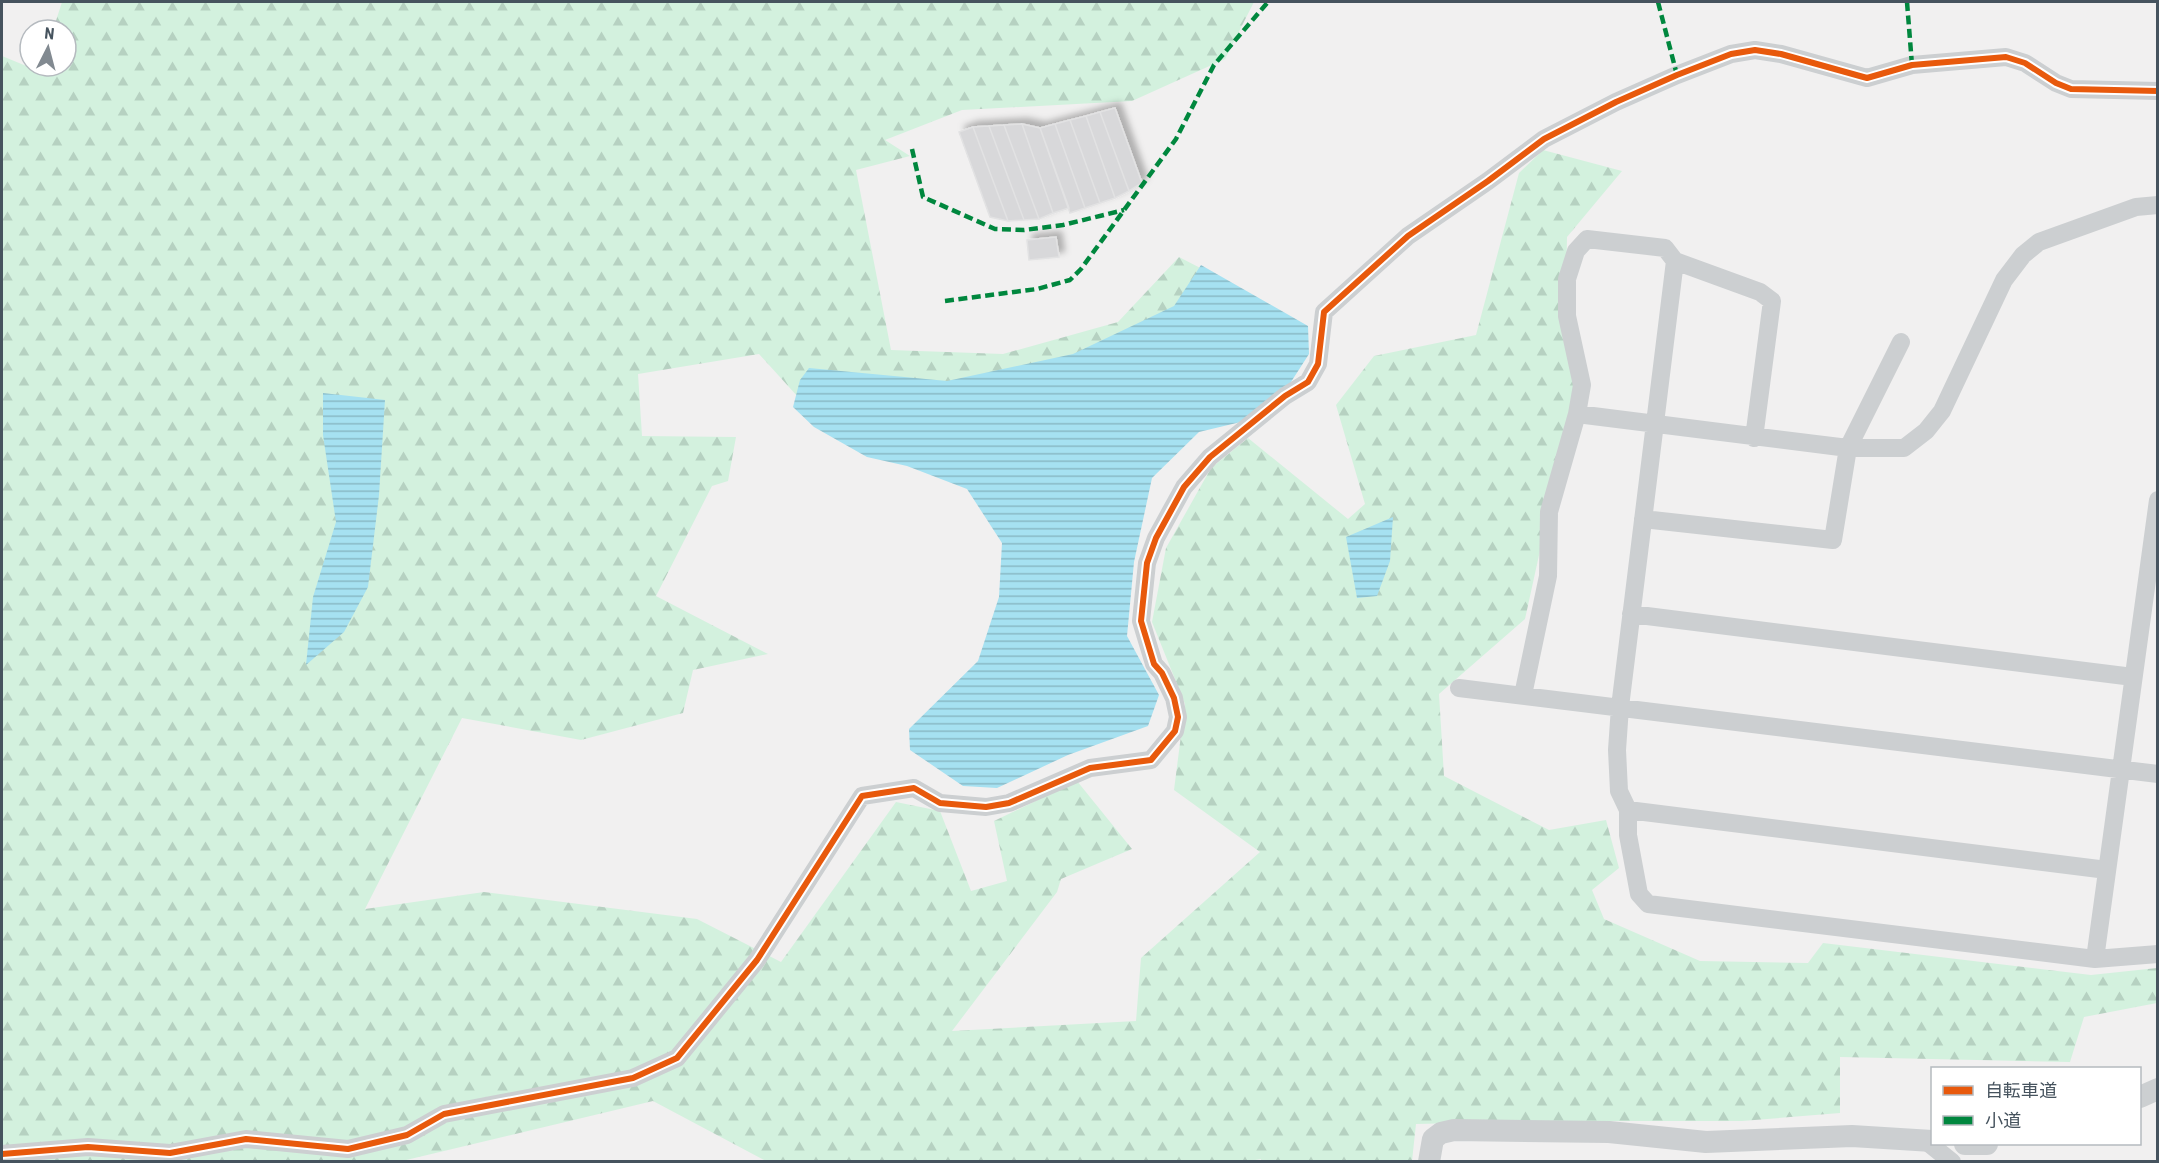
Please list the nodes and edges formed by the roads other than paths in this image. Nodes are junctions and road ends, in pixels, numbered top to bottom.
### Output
1 (2157, 91) edge
2 (2157, 206) edge
3 (1675, 261) junction
4 (1901, 342) dead end
5 (1577, 414) junction
6 (1655, 425) junction
7 (1754, 438) junction
8 (1848, 448) junction
9 (2157, 500) edge
10 (1643, 519) junction
11 (2154, 552) edge
12 (1631, 614) junction
13 (2133, 677) junction
14 (1459, 688) dead end
15 (1523, 695) junction
16 (1620, 707) junction
17 (2121, 770) junction
18 (2157, 774) edge
19 (1628, 810) junction
20 (2107, 870) junction
21 (2157, 954) edge
22 (2095, 959) junction
23 (2157, 1089) edge
24 (2141, 1096) edge
25 (1929, 1141) edge
26 (1934, 1145) edge
27 (2, 1154) edge
28 (1429, 1161) edge
29 (1952, 1161) edge

1 - 27 street
2 - 8 street
3 - 5 street
3 - 6 street
3 - 7 street
4 - 8 street
5 - 6 street
5 - 15 street
6 - 7 street
6 - 10 street
7 - 8 street
8 - 10 street
9 - 11 street
10 - 12 street
11 - 13 street
12 - 13 street
12 - 16 street
13 - 17 street
14 - 15 street
15 - 16 street
16 - 17 street
16 - 19 street
17 - 18 street
17 - 20 street
19 - 20 street
19 - 22 street
20 - 22 street
21 - 22 street
23 - 24 street
25 - 28 street
26 - 29 street

